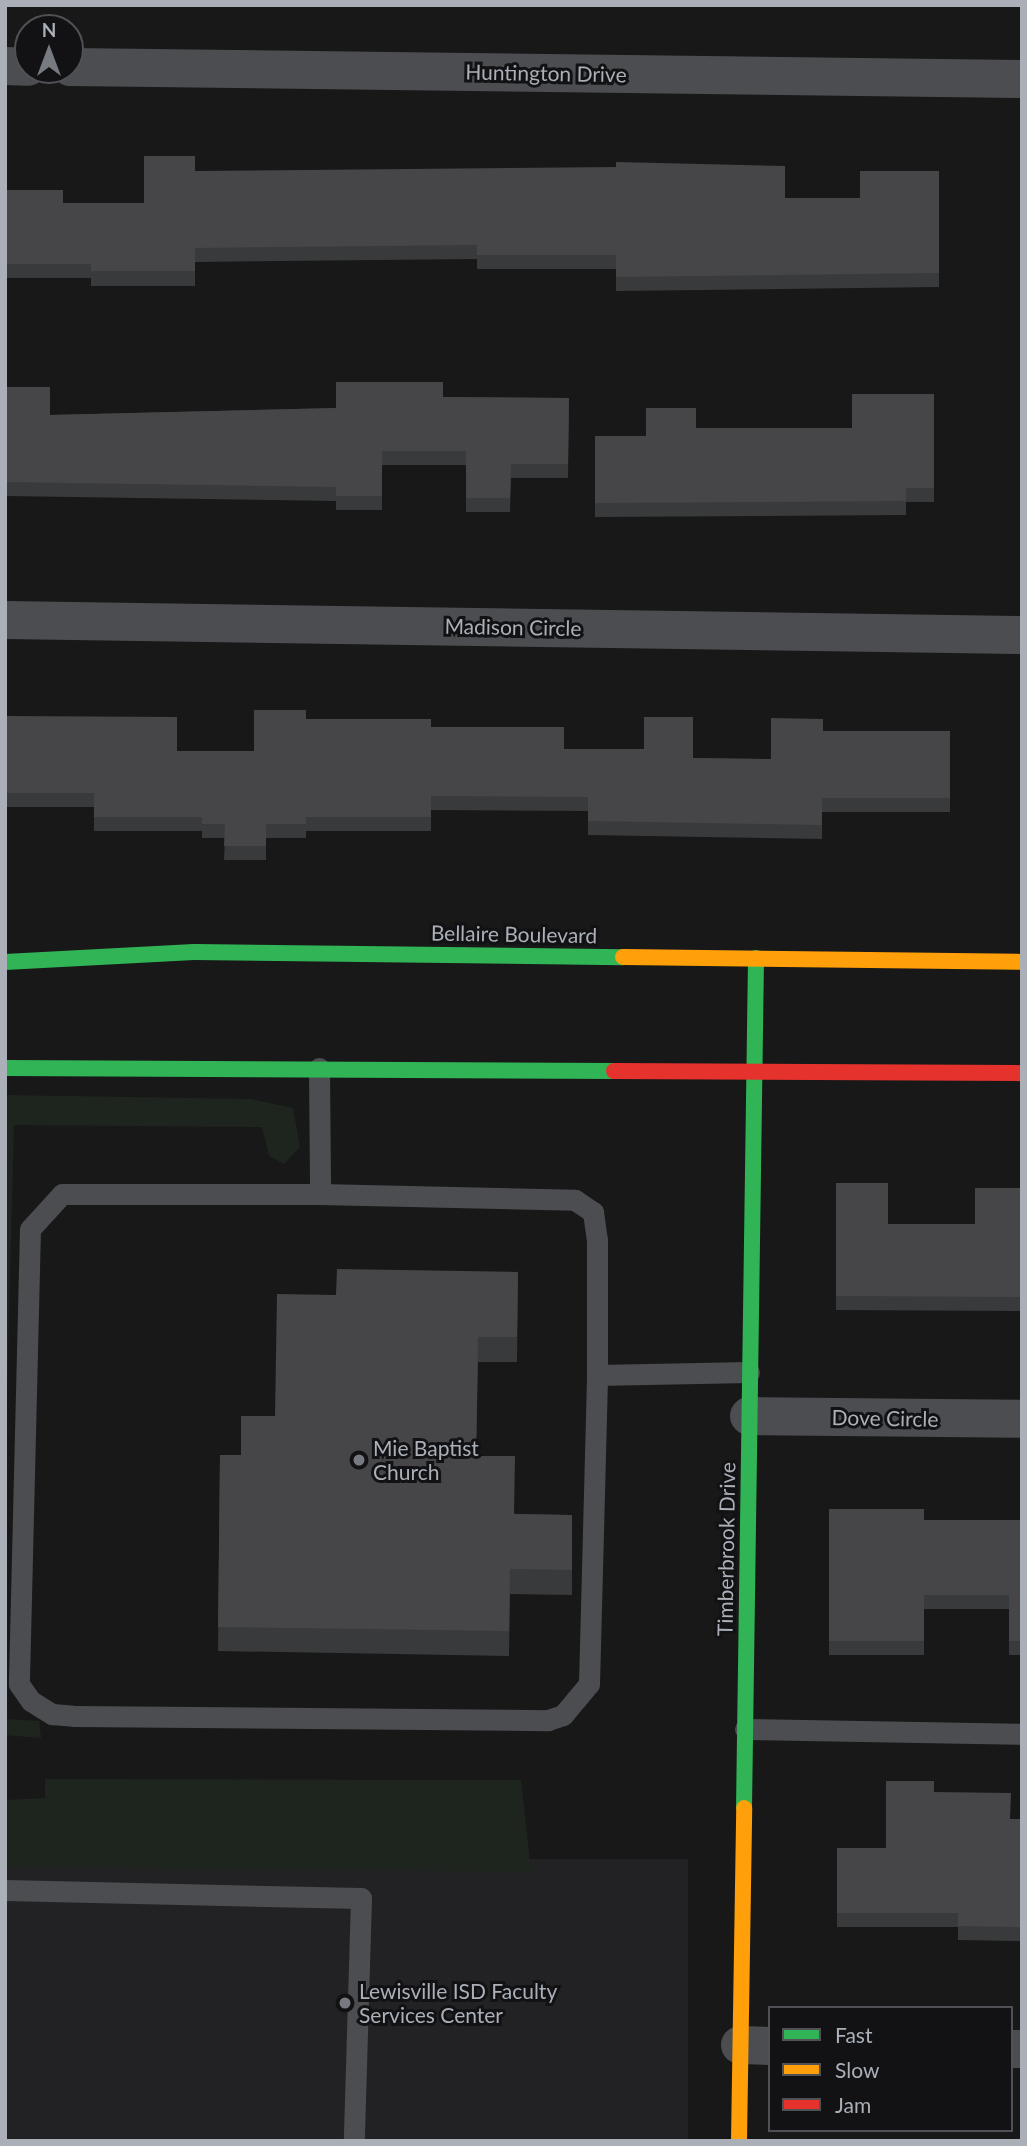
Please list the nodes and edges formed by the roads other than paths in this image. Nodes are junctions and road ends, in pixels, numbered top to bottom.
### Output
1 (84, 67) edge
2 (1022, 79) edge
3 (5, 620) edge
4 (1022, 635) edge
5 (756, 958) junction
6 (5, 962) edge
7 (1022, 962) edge
8 (5, 1068) edge
9 (319, 1068) junction
10 (1022, 1073) edge
11 (755, 1074) junction
12 (320, 1194) junction
13 (750, 1372) junction
14 (597, 1375) junction
15 (749, 1416) junction
16 (1022, 1419) edge
17 (745, 1730) junction
18 (1022, 1734) edge
19 (5, 1890) edge
20 (755, 2046) edge
21 (354, 2141) edge
22 (739, 2141) edge

1 - 2 street, Huntington Drive
3 - 4 street, Madison Circle
5 - 6 main road, Bellaire Boulevard
5 - 7 main road, Bellaire Boulevard
5 - 11 main road, Timberbrook Drive
8 - 9 main road
9 - 11 main road
9 - 12 lane
10 - 11 main road
11 - 13 main road, Timberbrook Drive
12 - 14 lane
12 - 14 lane
13 - 14 lane
13 - 15 main road, Timberbrook Drive
15 - 16 street, Dove Circle
15 - 17 main road, Timberbrook Drive
17 - 18 lane
17 - 20 main road, Timberbrook Drive
19 - 21 lane
20 - 22 main road, Timberbrook Drive

